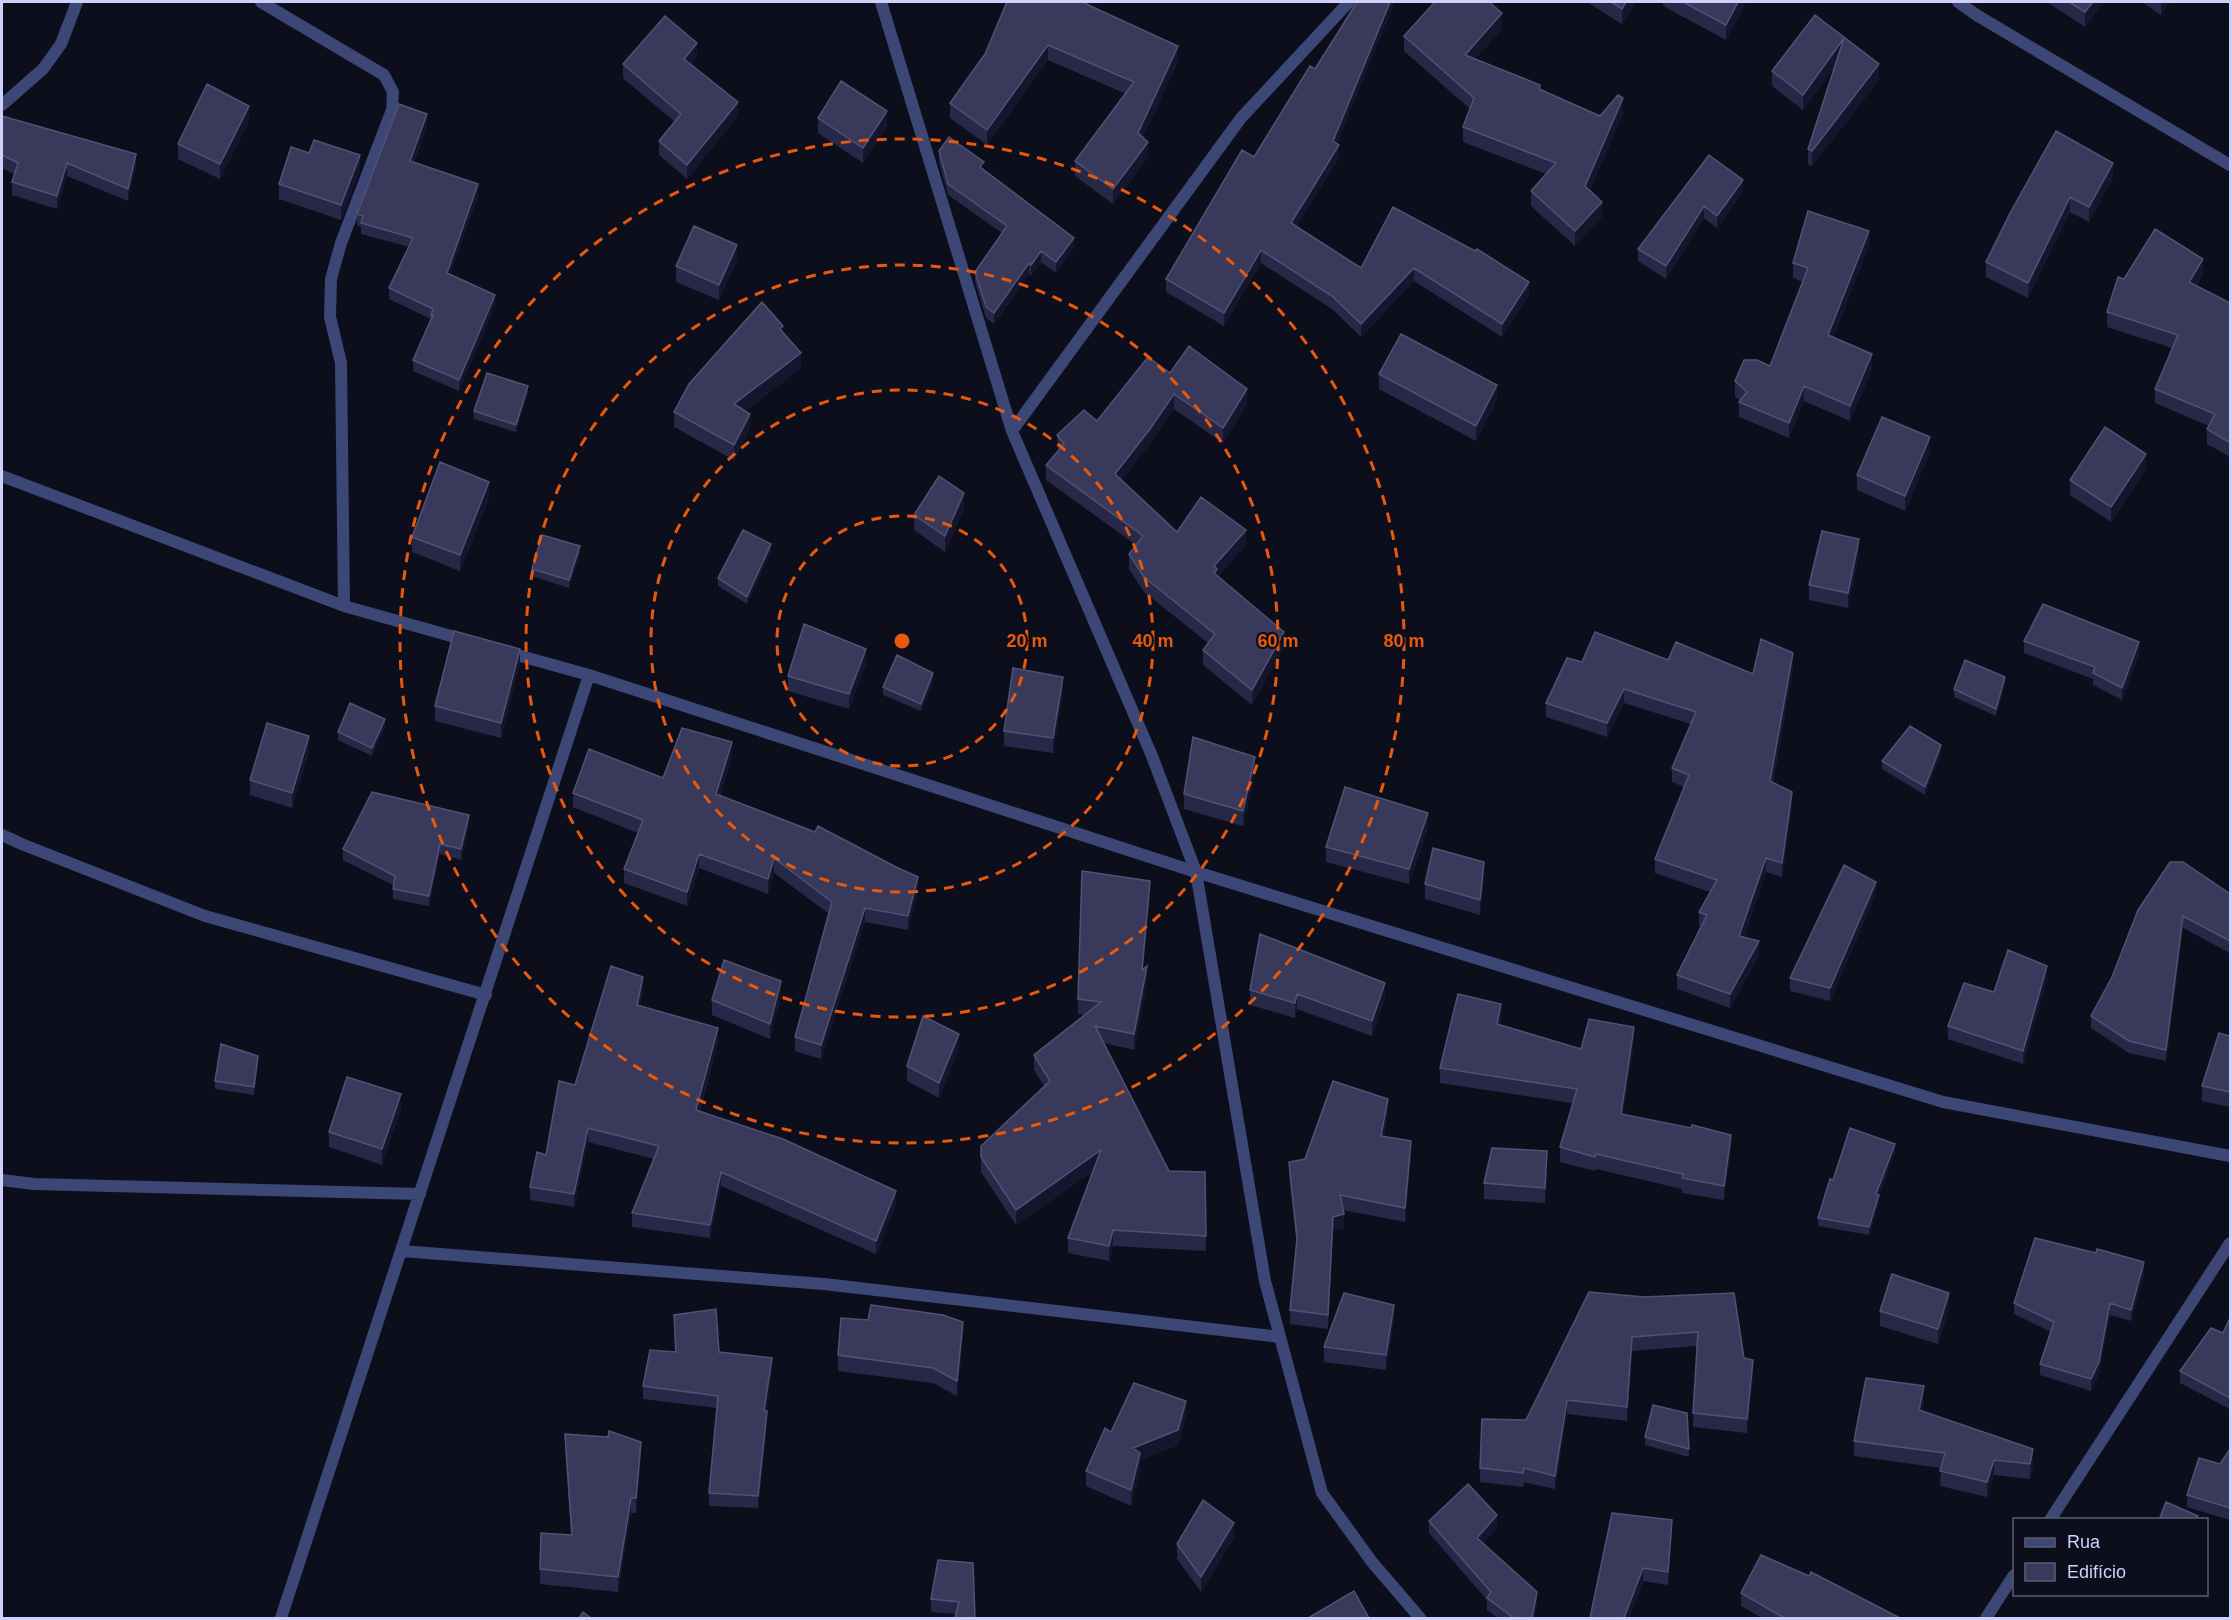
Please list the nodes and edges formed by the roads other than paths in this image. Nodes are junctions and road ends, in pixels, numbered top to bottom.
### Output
1 (77, 2) edge
2 (261, 2) edge
3 (881, 2) edge
4 (1349, 2) edge
5 (1958, 2) edge
6 (2, 105) edge
7 (2230, 165) edge
8 (1012, 431) junction
9 (2, 476) edge
10 (344, 606) junction
11 (589, 675) junction
12 (2, 835) edge
13 (1196, 872) junction
14 (486, 995) junction
15 (2230, 1156) edge
16 (2, 1180) edge
17 (420, 1194) junction
18 (2230, 1243) edge
19 (402, 1251) junction
20 (1280, 1337) junction
21 (2051, 1518) edge
22 (2013, 1577) edge
23 (281, 1618) edge
24 (1420, 1618) edge
25 (1986, 1618) edge

1 - 6 street
2 - 10 street
3 - 8 street
4 - 8 street
5 - 7 street
8 - 13 street
9 - 10 street
10 - 11 street
11 - 13 street
11 - 14 street
12 - 14 street
13 - 15 street
13 - 20 street
14 - 17 street
16 - 17 street
17 - 19 street
18 - 21 street
19 - 20 street
19 - 23 street
20 - 24 street
22 - 25 street

